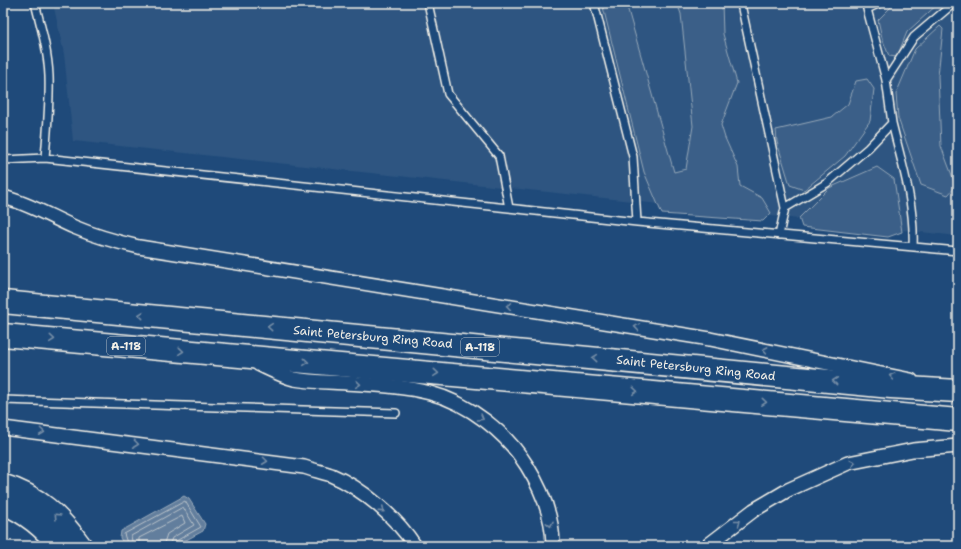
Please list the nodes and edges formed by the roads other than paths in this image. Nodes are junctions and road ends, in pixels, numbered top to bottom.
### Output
1 (35, 3) edge
2 (428, 3) edge
3 (594, 3) edge
4 (880, 3) edge
5 (954, 3) edge
6 (866, 6) edge
7 (742, 9) dead end
8 (886, 80) junction
9 (892, 124) junction
10 (45, 158) junction
11 (3, 160) edge
12 (3, 197) edge
13 (509, 208) junction
14 (785, 208) junction
15 (638, 222) junction
16 (779, 235) junction
17 (913, 247) junction
18 (958, 251) edge
19 (3, 302) edge
20 (3, 335) edge
21 (240, 356) junction
22 (958, 390) edge
23 (3, 400) edge
24 (396, 413) dead end
25 (958, 420) edge
26 (3, 428) edge
27 (958, 446) edge
28 (3, 485) edge
29 (3, 503) edge
30 (58, 546) edge
31 (81, 546) edge
32 (415, 546) edge
33 (553, 546) edge
34 (707, 546) edge

1 - 10 lane
2 - 13 lane
3 - 15 lane
4 - 6 lane
5 - 8 lane
6 - 8 lane
7 - 14 lane
8 - 9 lane
9 - 14 lane
9 - 17 lane
10 - 11 lane
10 - 13 lane
22 -> 12 street
13 - 15 lane
14 - 16 lane
15 - 16 lane
16 - 17 lane
17 - 18 lane
22 -> 19 highway, Saint Petersburg Ring Road / А-118
20 -> 21 highway, А-118
21 -> 25 highway, А-118
21 -> 33 street
23 - 24 lane
26 -> 32 street
34 -> 27 street
31 -> 28 main road
29 - 30 main road

